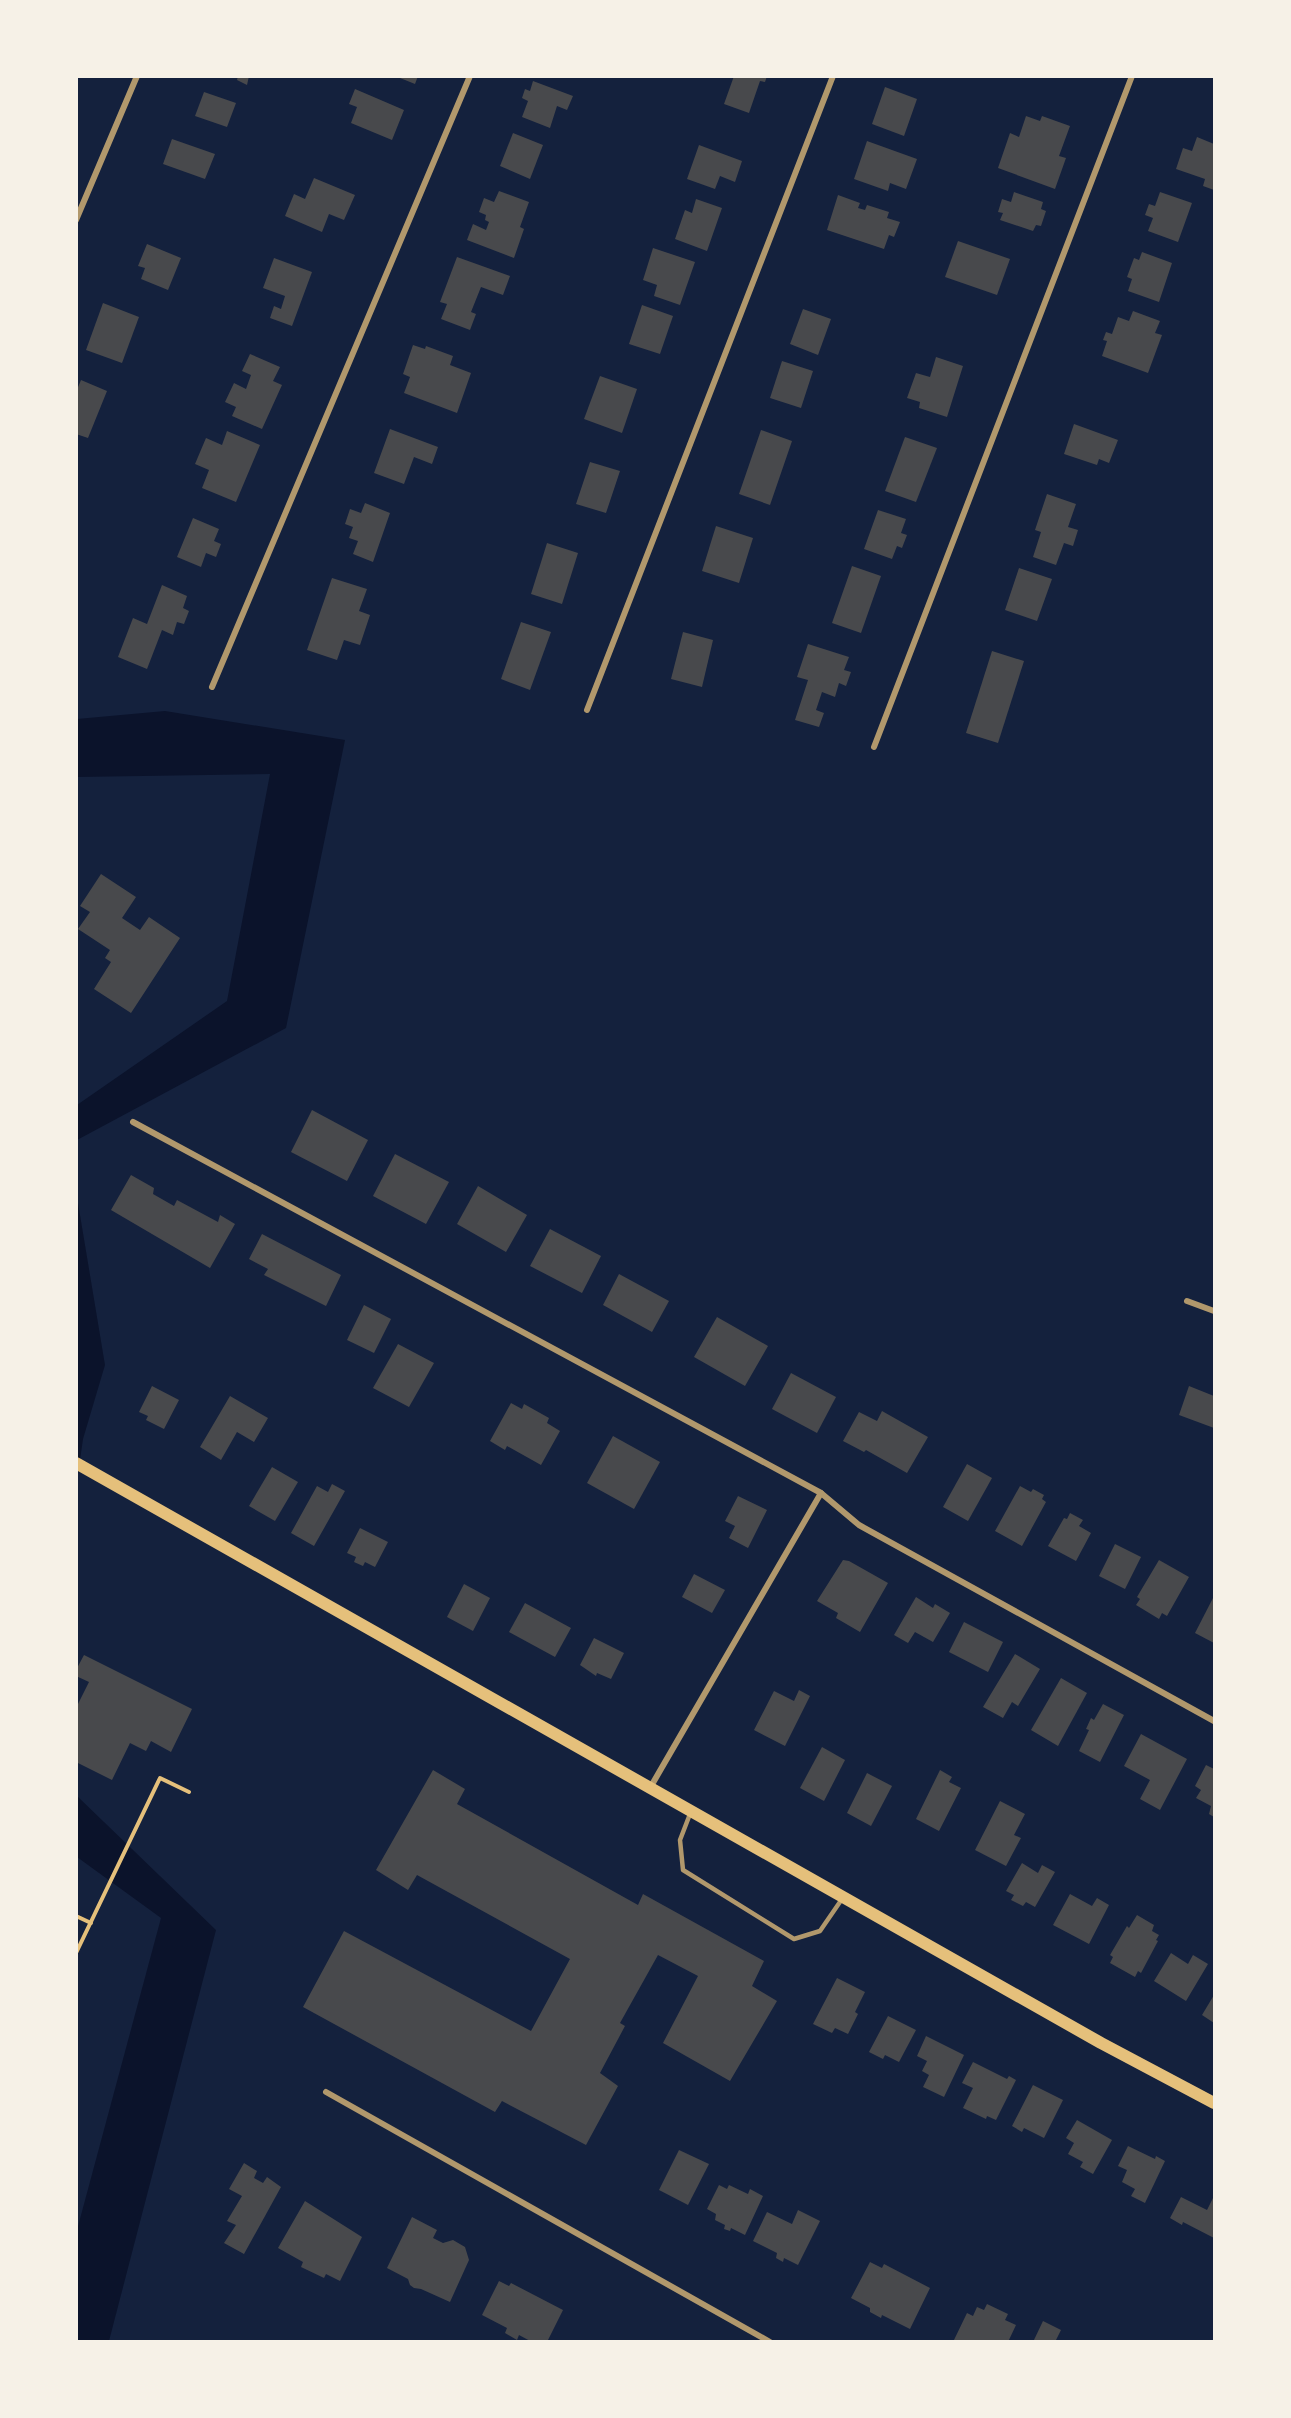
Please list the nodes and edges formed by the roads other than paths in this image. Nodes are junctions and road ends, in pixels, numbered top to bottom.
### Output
1 (136, 76) edge
2 (470, 76) edge
3 (833, 76) edge
4 (1132, 76) edge
5 (76, 220) edge
6 (212, 687) dead end
7 (587, 710) dead end
8 (874, 747) dead end
9 (133, 1122) dead end
10 (1186, 1301) dead end
11 (1215, 1311) edge
12 (80, 1465) edge
13 (820, 1493) junction
14 (1215, 1721) edge
15 (650, 1788) junction
16 (691, 1811) junction
17 (843, 1897) junction
18 (326, 2092) dead end
19 (1215, 2103) edge
20 (770, 2342) edge

1 - 5 street
2 - 6 street
3 - 7 street
4 - 8 street
9 - 13 street
10 - 11 street
12 - 15 main road
13 - 14 street
13 - 15 street
15 - 16 main road
16 - 17 main road
16 - 17 lane
17 - 19 main road
18 - 20 street

